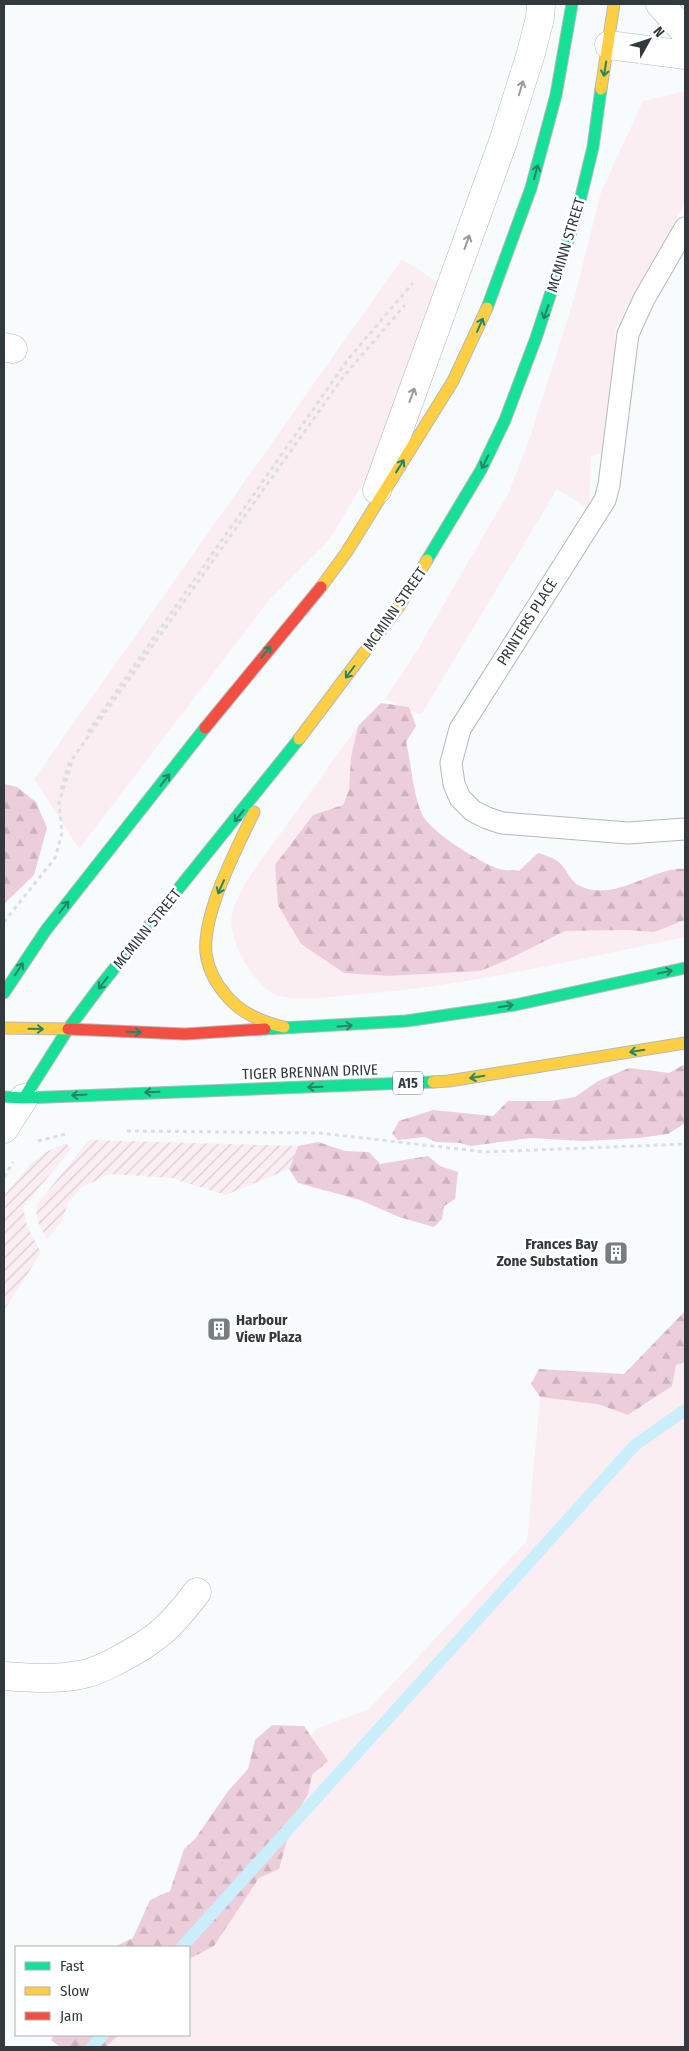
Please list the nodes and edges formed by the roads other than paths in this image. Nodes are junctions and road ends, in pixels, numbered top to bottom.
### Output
1 (541, 4) edge
2 (572, 4) edge
3 (614, 4) edge
4 (660, 4) edge
5 (685, 32) edge
6 (600, 44) junction
7 (685, 55) edge
8 (685, 228) edge
9 (365, 522) junction
10 (269, 778) junction
11 (685, 829) edge
12 (34, 946) junction
13 (19, 951) dead end
14 (685, 968) edge
15 (4, 993) edge
16 (4, 1028) edge
17 (68, 1029) junction
18 (296, 1029) junction
19 (685, 1043) edge
20 (14, 1097) edge
21 (4, 1129) edge
22 (197, 1592) dead end
23 (4, 1676) edge

9 -> 1 street
9 -> 2 street
3 - 6 street, MCMINN STREET
4 - 5 street
6 - 7 street
6 -> 10 street, MCMINN STREET
8 - 11 lane, PRINTERS PLACE
12 -> 9 street
10 -> 17 street, MCMINN STREET
10 -> 18 street
12 - 13 street
15 -> 12 street
18 -> 14 street
16 -> 17 street
17 -> 18 street
17 - 20 street, MCMINN STREET
19 -> 20 street, TIGER BRENNAN DRIVE / A15
20 - 21 street, MCMINN STREET
22 - 23 street

